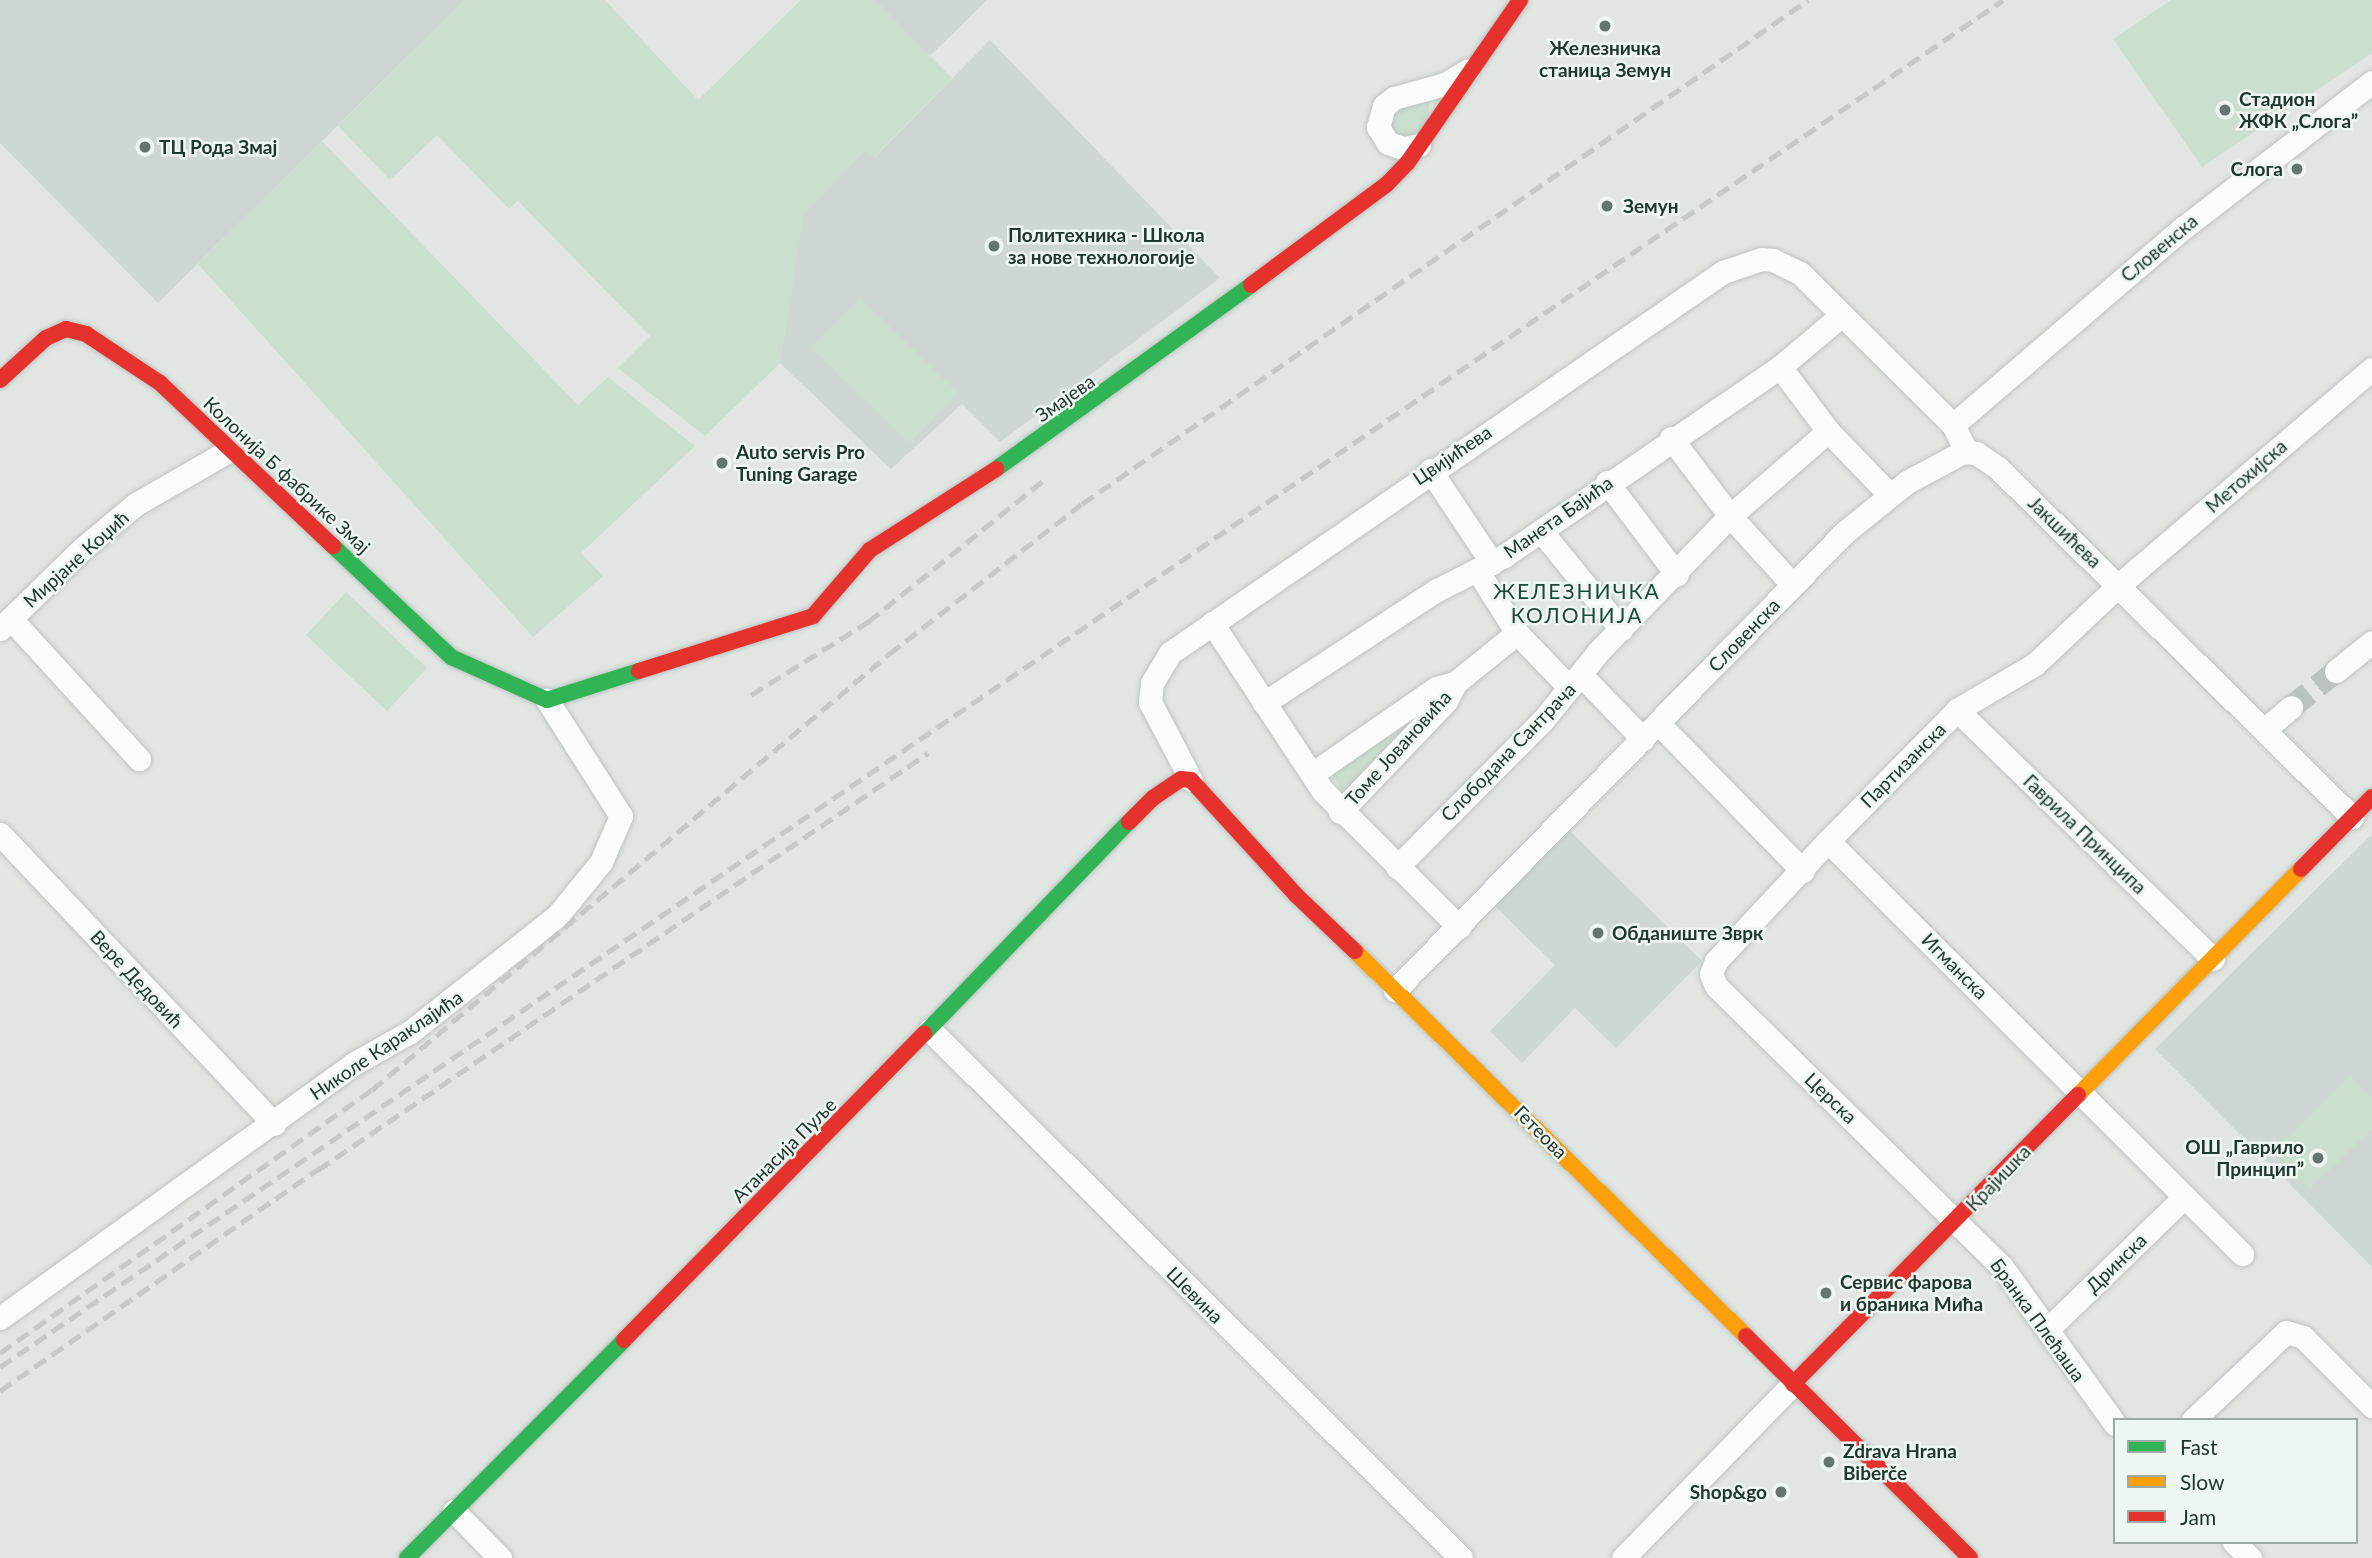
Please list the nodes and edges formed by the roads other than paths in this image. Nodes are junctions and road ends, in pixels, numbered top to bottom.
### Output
1 (1520, 0) edge
2 (1467, 71) junction
3 (2372, 82) edge
4 (1423, 92) junction
5 (1435, 120) junction
6 (1419, 145) junction
7 (1396, 147) junction
8 (1387, 184) junction
9 (1842, 315) junction
10 (1780, 367) junction
11 (2372, 369) edge
12 (0, 380) edge
13 (1954, 425) junction
14 (1828, 431) junction
15 (1671, 438) junction
16 (228, 451) junction
17 (1967, 452) junction
18 (1430, 470) junction
19 (1606, 482) junction
20 (1889, 494) junction
21 (1730, 516) junction
22 (1541, 531) junction
23 (1484, 567) junction
24 (1677, 575) junction
25 (2120, 584) junction
26 (1793, 585) junction
27 (1212, 623) junction
28 (5, 624) edge
29 (1621, 629) junction
30 (1517, 633) junction
31 (2372, 642) edge
32 (2336, 671) tunnel mouth
33 (1575, 681) junction
34 (1152, 683) joint
35 (1455, 683) junction
36 (547, 700) junction
37 (1264, 703) junction
38 (2291, 707) tunnel mouth
39 (1957, 710) junction
40 (2265, 729) junction
41 (1650, 731) junction
42 (139, 759) dead end
43 (1312, 774) junction
44 (1191, 780) junction
45 (2372, 797) edge
46 (1340, 812) junction
47 (2352, 817) junction
48 (0, 834) edge
49 (1828, 841) junction
50 (1397, 867) junction
51 (1803, 870) junction
52 (1459, 927) junction
53 (2213, 959) junction
54 (1711, 974) joint
55 (1395, 990) junction
56 (930, 1030) junction
57 (2082, 1092) junction
58 (274, 1124) junction
59 (2184, 1197) junction
60 (1956, 1220) junction
61 (2242, 1254) dead end
62 (0, 1318) edge
63 (2048, 1329) junction
64 (1793, 1384) junction
65 (2372, 1406) edge
66 (2195, 1418) edge
67 (2113, 1421) edge
68 (454, 1511) junction
69 (2236, 1544) edge
70 (407, 1558) edge
71 (500, 1558) edge
72 (1461, 1558) edge
73 (1623, 1558) edge
74 (1970, 1558) edge
75 (2250, 1558) edge

1 - 2 street, Змајева
2 - 4 street
2 - 5 street, Змајева
3 - 13 street, Словенска
4 - 5 street
4 - 7 street
5 - 6 street, Змајева
6 - 7 street
6 - 8 street, Змајева
7 - 8 street
8 - 36 street, Змајева
9 - 10 street, Манета Бајића
9 - 13 street
9 - 18 street, Цвијићева
10 - 14 street
10 - 15 street, Манета Бајића
11 - 25 street, Метохијска
12 - 16 street, Колонија Б фабрике Змај
13 - 17 street
14 - 20 street
14 - 21 street, Слободана Сантрача
15 - 19 street, Манета Бајића
15 - 21 street
16 - 28 street, Мирјане Коџић
16 - 36 street, Колонија Б фабрике Змај
17 - 20 street, Словенска
17 - 25 street, Јакшићева
18 - 23 street
18 - 27 street, Цвијићева
19 - 22 street, Манета Бајића
19 - 24 street
20 - 26 street, Словенска
21 - 24 street, Слободана Сантрача
21 - 26 street
22 - 23 street, Манета Бајића
22 - 29 street
23 - 30 street
23 - 37 street, Манета Бајића
24 - 29 street, Слободана Сантрача
25 - 39 street, Партизанска
25 - 40 street, Јакшићева
26 - 41 street, Словенска
27 - 34 street, Цвијићева
27 - 37 street
28 - 42 street
29 - 33 street, Слободана Сантрача
30 - 33 street
30 - 35 street, Томе Јовановића
31 - 32 street
33 - 41 street
33 - 50 street, Слободана Сантрача
34 - 44 street, Гетеова
35 - 43 street, Томе Јовановића
35 - 46 street, Томе Јовановића
36 - 58 street, Николе Караклајића
37 - 43 street
38 - 40 street
39 - 49 street, Партизанска
39 - 53 street, Гаврила Принципа
40 - 47 street, Јакшићева
41 - 51 street
41 - 52 street, Словенска
43 - 46 street
44 - 55 street, Гетеова
44 - 56 street, Атанасија Пуље
45 - 47 street, Крајишка
46 - 50 street
47 - 53 street, Крајишка
48 - 58 street, Вере Дедовић
49 - 51 street, Партизанска
49 - 57 street, Игманска
50 - 52 street
51 - 54 street, Партизанска
52 - 55 street, Словенска
53 - 57 street, Крајишка
54 - 60 street, Церска
55 - 64 street, Гетеова
56 - 68 street, Атанасија Пуље
56 - 72 street, Шевина
57 - 59 street
57 - 60 street, Крајишка
58 - 62 street, Николе Караклајића
59 - 61 street
59 - 63 street, Дринска
60 - 63 street, Бранка Плећаша
60 - 64 street, Крајишка
63 - 67 street, Бранка Плећаша
64 - 73 street, Крајишка
64 - 74 street, Гетеова
65 - 66 street
68 - 70 street, Атанасија Пуље
68 - 71 street
69 - 75 street

